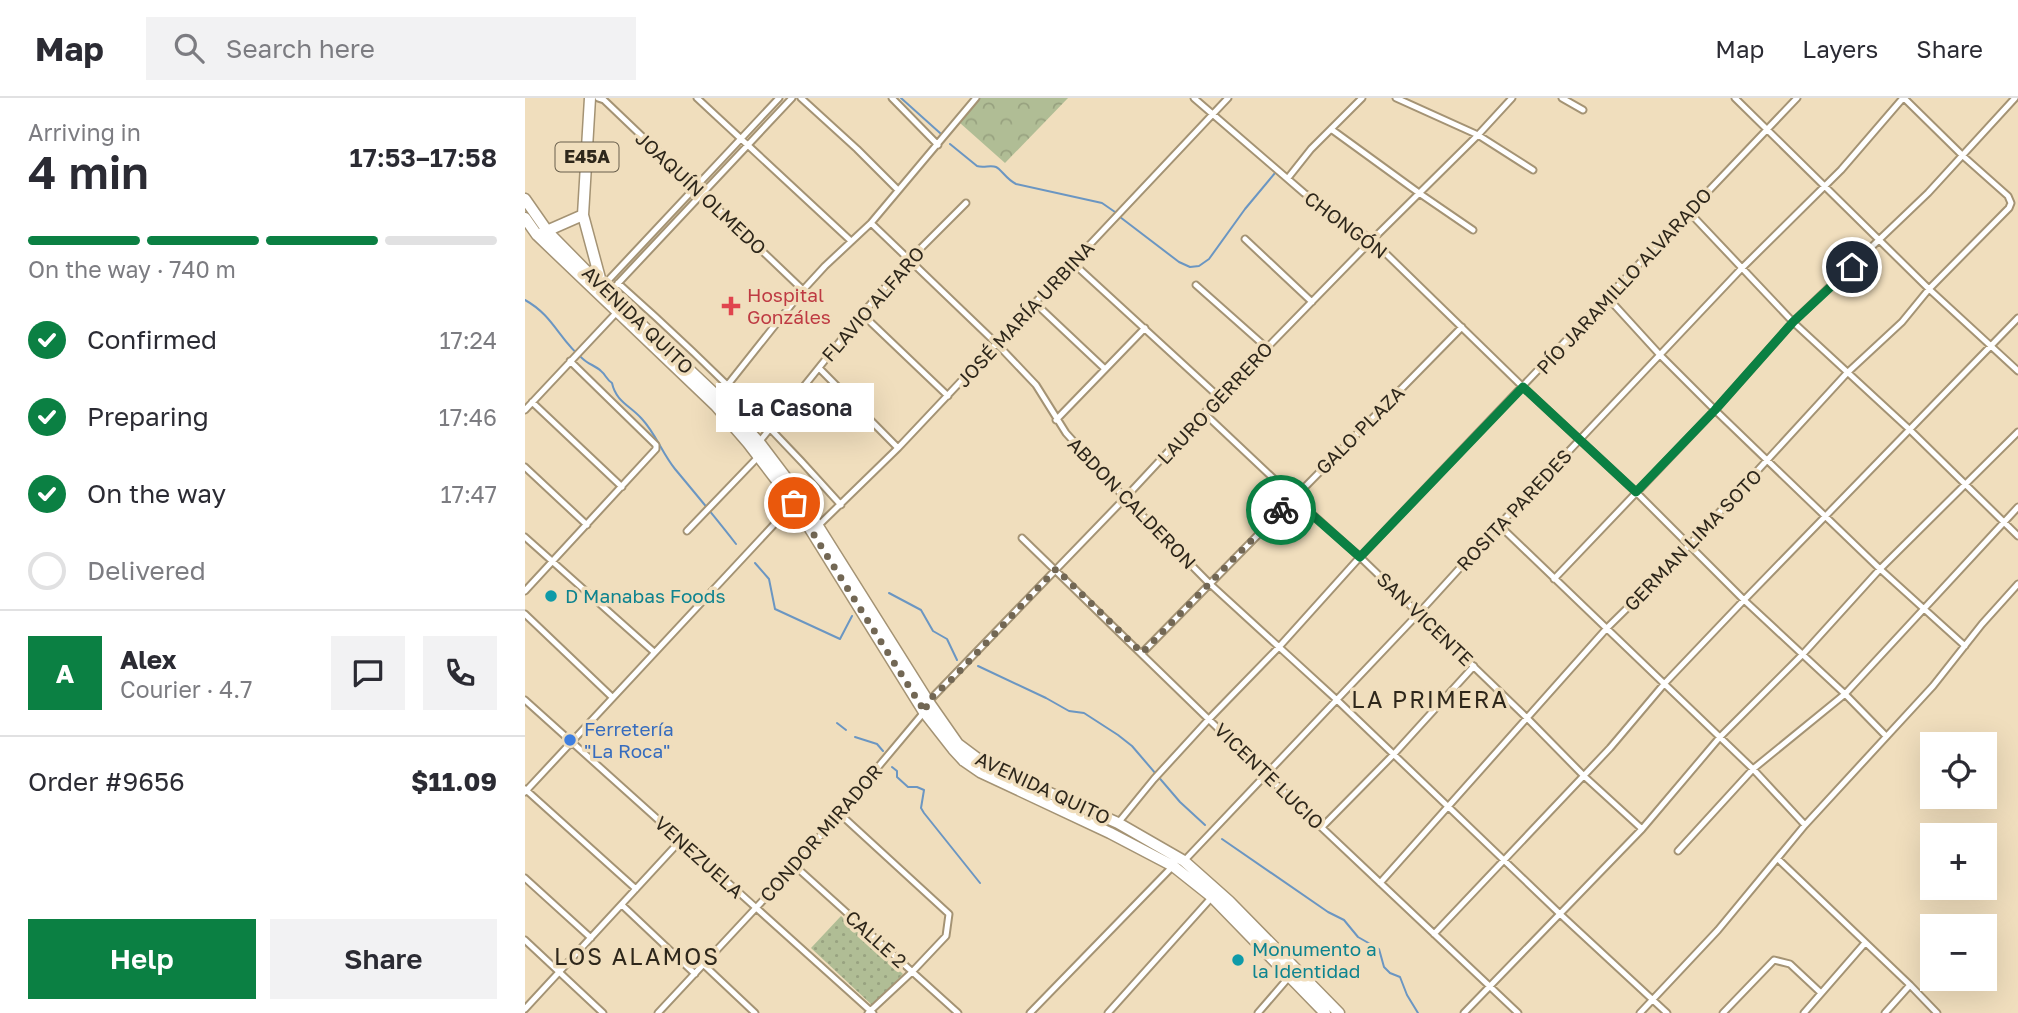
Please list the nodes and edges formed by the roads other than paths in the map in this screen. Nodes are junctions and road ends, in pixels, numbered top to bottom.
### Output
1 (590, 98) edge
2 (697, 98) edge
3 (779, 98) edge
4 (792, 98) edge
5 (801, 98) edge
6 (892, 98) edge
7 (976, 98) edge
8 (1194, 98) edge
9 (1228, 98) edge
10 (1362, 98) edge
11 (1396, 98) edge
12 (1511, 98) edge
13 (1562, 98) edge
14 (1735, 98) edge
15 (1797, 98) edge
16 (1904, 98) edge
17 (2015, 98) edge
18 (603, 99) edge
19 (1583, 110) dead end
20 (1213, 114) junction
21 (1331, 129) junction
22 (1766, 130) junction
23 (1478, 135) junction
24 (741, 138) junction
25 (748, 145) junction
26 (938, 145) junction
27 (1963, 156) junction
28 (1533, 170) dead end
29 (1288, 178) junction
30 (1824, 185) junction
31 (695, 187) junction
32 (898, 190) junction
33 (702, 193) junction
34 (1419, 193) junction
35 (525, 199) edge
36 (966, 203) dead end
37 (1689, 212) junction
38 (583, 215) junction
39 (525, 218) edge
40 (871, 223) junction
41 (1473, 230) dead end
42 (543, 233) junction
43 (1245, 239) dead end
44 (1372, 240) junction
45 (1878, 240) junction
46 (851, 241) junction
47 (910, 259) junction
48 (1073, 263) junction
49 (1741, 269) junction
50 (618, 283) junction
51 (1196, 285) dead end
52 (1929, 289) junction
53 (803, 290) junction
54 (603, 292) junction
55 (1608, 298) junction
56 (1312, 302) junction
57 (1036, 304) junction
58 (617, 312) junction
59 (862, 314) junction
60 (2018, 318) edge
61 (1793, 322) junction
62 (1462, 327) junction
63 (1145, 328) junction
64 (997, 344) junction
65 (1992, 345) junction
66 (1267, 348) junction
67 (1660, 355) junction
68 (571, 360) junction
69 (818, 368) junction
70 (1105, 369) junction
71 (2018, 371) edge
72 (1847, 373) junction
73 (729, 385) junction
74 (1523, 387) junction
75 (948, 396) junction
76 (718, 397) junction
77 (1219, 397) junction
78 (532, 402) junction
79 (525, 410) edge
80 (1715, 410) junction
81 (1204, 413) junction
82 (1056, 420) junction
83 (771, 428) junction
84 (1909, 429) junction
85 (2018, 432) edge
86 (1580, 439) junction
87 (759, 442) junction
88 (898, 448) junction
89 (759, 456) junction
90 (1769, 460) junction
91 (525, 467) edge
92 (1965, 485) junction
93 (622, 487) junction
94 (1636, 492) junction
95 (1125, 498) junction
96 (1293, 498) junction
97 (794, 503) junction
98 (841, 505) junction
99 (2018, 508) edge
100 (1824, 516) junction
101 (2004, 522) junction
102 (587, 525) junction
103 (1499, 525) junction
104 (818, 526) junction
105 (687, 531) dead end
106 (2018, 536) edge
107 (525, 537) edge
108 (1022, 538) dead end
109 (1689, 545) junction
110 (1360, 557) junction
111 (552, 563) junction
112 (1056, 569) junction
113 (1880, 569) junction
114 (1554, 579) junction
115 (1209, 583) junction
116 (2018, 584) edge
117 (525, 591) edge
118 (1744, 600) junction
119 (1922, 608) junction
120 (525, 614) edge
121 (1418, 614) junction
122 (1607, 628) junction
123 (1965, 646) junction
124 (1279, 648) junction
125 (654, 652) junction
126 (1142, 653) junction
127 (1803, 654) junction
128 (1473, 666) junction
129 (1665, 683) junction
130 (1845, 694) junction
131 (612, 697) junction
132 (525, 700) edge
133 (1337, 700) junction
134 (928, 701) junction
135 (925, 712) junction
136 (1527, 718) junction
137 (1209, 719) junction
138 (1887, 736) junction
139 (1720, 737) junction
140 (569, 742) junction
141 (1394, 754) junction
142 (1753, 769) junction
143 (1265, 774) junction
144 (1584, 776) junction
145 (525, 790) edge
146 (1449, 807) junction
147 (839, 814) junction
148 (1118, 823) junction
149 (1805, 825) junction
150 (1322, 827) junction
151 (1642, 829) junction
152 (681, 840) junction
153 (1678, 852) dead end
154 (1503, 859) junction
155 (1778, 859) junction
156 (1184, 861) junction
157 (795, 866) junction
158 (1173, 866) junction
159 (525, 878) edge
160 (1380, 883) junction
161 (636, 889) junction
162 (1212, 897) junction
163 (622, 905) junction
164 (756, 908) junction
165 (1560, 914) junction
166 (1434, 934) junction
167 (591, 938) junction
168 (525, 940) edge
169 (1865, 943) junction
170 (703, 964) junction
171 (559, 972) junction
172 (912, 972) junction
173 (695, 974) junction
174 (1289, 977) junction
175 (1910, 985) junction
176 (1490, 986) junction
177 (1821, 993) junction
178 (1652, 1000) junction
179 (525, 1009) edge
180 (870, 1012) edge
181 (603, 1013) edge
182 (659, 1013) edge
183 (755, 1013) edge
184 (958, 1013) edge
185 (1030, 1013) edge
186 (1108, 1013) edge
187 (1258, 1013) edge
188 (1325, 1013) edge
189 (1339, 1013) edge
190 (1464, 1013) edge
191 (1518, 1013) edge
192 (1640, 1013) edge
193 (1667, 1013) edge
194 (1723, 1013) edge
195 (1804, 1013) edge
196 (1885, 1013) edge
197 (1937, 1013) edge

1 - 38 highway, E45A
2 - 24 street
3 - 24 street
4 - 25 street
5 - 32 street
6 - 26 street
7 - 26 street
8 - 20 street, CHONGÓN
9 - 20 street, JOSÉ MARÍA URBINA
10 - 21 street
11 - 23 street
12 - 23 street, LAURO GERRERO
13 - 19 street
14 - 22 street
15 - 22 street, PÍO JARAMILLO ALVARADO
16 - 27 street
16 - 30 street, ROSITA PAREDES
17 - 27 street
18 - 31 street, JOAQUÍN OLMEDO
20 - 29 street, CHONGÓN
20 - 48 street, JOSÉ MARÍA URBINA
21 - 29 street
21 - 34 street
22 - 30 street
22 - 37 street, PÍO JARAMILLO ALVARADO
23 - 28 street
23 - 34 street, LAURO GERRERO
24 - 25 street
24 - 31 street
25 - 33 street
25 - 46 street
26 - 32 street
27 - 45 street
27 - 52 street, GERMAN LIMA SOTO
29 - 44 street, CHONGÓN
30 - 45 street
30 - 49 street, ROSITA PAREDES
31 - 33 street, JOAQUÍN OLMEDO
31 - 54 street
32 - 40 street
33 - 50 street
33 - 53 street, JOAQUÍN OLMEDO
34 - 41 street
34 - 44 street, LAURO GERRERO
35 - 42 highway, AVENIDA QUITO
36 - 47 street, FLAVIO ALFARO
37 - 49 street
37 - 55 street, PÍO JARAMILLO ALVARADO
38 - 42 highway
38 - 54 highway, E45A
39 - 42 highway, AVENIDA QUITO
40 - 46 street
40 - 47 street, ABDON CALDERON
42 - 54 highway, AVENIDA QUITO
43 - 56 street
44 - 56 street, LAURO GERRERO
44 - 62 street, CHONGÓN
45 - 52 street
45 - 61 street
46 - 53 street
47 - 59 street, FLAVIO ALFARO
47 - 64 street, ABDON CALDERON
48 - 57 street, JOSÉ MARÍA URBINA
48 - 63 street
49 - 61 street
49 - 67 street, ROSITA PAREDES
50 - 54 street
50 - 73 street
51 - 66 street
52 - 65 street
52 - 72 street, GERMAN LIMA SOTO
53 - 73 street
54 - 58 highway, AVENIDA QUITO
54 - 76 highway, AVENIDA QUITO
55 - 67 street
55 - 74 street, PÍO JARAMILLO ALVARADO
56 - 66 street, LAURO GERRERO
57 - 64 street, JOSÉ MARÍA URBINA
57 - 70 street
58 - 68 street
58 - 89 highway, AVENIDA QUITO
59 - 69 street, FLAVIO ALFARO
59 - 75 street
60 - 65 street
61 - 72 street
61 - 80 street
62 - 74 street, CHONGÓN
62 - 96 street, GALO PLAZA
63 - 70 street
63 - 77 street
64 - 75 street, JOSÉ MARÍA URBINA
64 - 82 street, ABDON CALDERON
65 - 71 street
65 - 84 street
66 - 77 street, LAURO GERRERO
67 - 80 street
67 - 86 street, ROSITA PAREDES
68 - 78 street
68 - 93 street
69 - 83 street, FLAVIO ALFARO
69 - 88 street
70 - 82 street
72 - 84 street
72 - 90 street, GERMAN LIMA SOTO
73 - 76 street
73 - 83 street
74 - 86 street, CHONGÓN
74 - 110 street, PÍO JARAMILLO ALVARADO
75 - 88 street, JOSÉ MARÍA URBINA
76 - 87 highway, AVENIDA QUITO
77 - 81 street, LAURO GERRERO
78 - 79 street
78 - 93 street
80 - 90 street
80 - 94 street
81 - 95 street, LAURO GERRERO
81 - 96 street, SAN VICENTE
82 - 95 street, ABDON CALDERON
83 - 87 street, FLAVIO ALFARO
83 - 98 street
84 - 92 street
84 - 100 street
85 - 92 street
86 - 94 street, CHONGÓN
86 - 103 street, ROSITA PAREDES
87 - 104 highway, AVENIDA QUITO
88 - 98 street, JOSÉ MARÍA URBINA
89 - 97 highway, AVENIDA QUITO
89 - 105 street
90 - 100 street
90 - 109 street, GERMAN LIMA SOTO
91 - 102 street
92 - 101 street
92 - 113 street
93 - 102 street
94 - 109 street, CHONGÓN
94 - 114 street
95 - 112 street, LAURO GERRERO
95 - 115 street, ABDON CALDERON
96 - 110 street, SAN VICENTE
96 - 115 street, GALO PLAZA
97 - 125 street
97 - 135 highway, AVENIDA QUITO
98 - 104 street, JOSÉ MARÍA URBINA
99 - 101 street
100 - 113 street
100 - 118 street
101 - 106 street
101 - 119 street
102 - 111 street
103 - 114 street
103 - 121 street, ROSITA PAREDES
104 - 134 highway, AVENIDA QUITO
107 - 111 street
108 - 112 street, VICENTE LUCIO
109 - 118 street, CHONGÓN
109 - 122 street, GERMAN LIMA SOTO
110 - 121 street, SAN VICENTE
110 - 124 street, PÍO JARAMILLO ALVARADO
111 - 117 street
111 - 125 street
112 - 126 street, VICENTE LUCIO
112 - 134 street, LAURO GERRERO
113 - 119 street
113 - 127 street
114 - 122 street
115 - 124 street, ABDON CALDERON
115 - 126 street, GALO PLAZA
116 - 123 street
118 - 127 street, CHONGÓN
118 - 129 street
119 - 123 street
119 - 130 street
120 - 131 street
121 - 128 street, SAN VICENTE
121 - 133 street, ROSITA PAREDES
122 - 129 street
122 - 136 street, GERMAN LIMA SOTO
123 - 138 street
124 - 133 street, ABDON CALDERON
124 - 137 street, PÍO JARAMILLO ALVARADO
125 - 131 street
126 - 137 street, VICENTE LUCIO
127 - 130 street, CHONGÓN
127 - 139 street
128 - 136 street, SAN VICENTE
128 - 141 street
129 - 139 street
129 - 144 street
130 - 138 street, CHONGÓN
130 - 142 street
131 - 140 street
132 - 140 street, VENEZUELA
133 - 141 street, ABDON CALDERON
133 - 143 street, ROSITA PAREDES
134 - 135 street
134 - 148 highway, AVENIDA QUITO
135 - 147 street, CONDOR MIRADOR
135 - 158 highway, AVENIDA QUITO
136 - 144 street, SAN VICENTE
136 - 146 street, GERMAN LIMA SOTO
137 - 143 street, VICENTE LUCIO
137 - 148 street, PÍO JARAMILLO ALVARADO
138 - 149 street
139 - 142 street
139 - 151 street
140 - 145 street
140 - 152 street, VENEZUELA
141 - 146 street, ABDON CALDERON
141 - 150 street
142 - 149 street
142 - 153 street
143 - 150 street, VICENTE LUCIO
143 - 156 street, ROSITA PAREDES
144 - 151 street, SAN VICENTE
144 - 154 street
145 - 161 street
146 - 154 street, ABDON CALDERON
146 - 160 street, GERMAN LIMA SOTO
147 - 157 street, CONDOR MIRADOR
147 - 172 street
148 - 156 highway, AVENIDA QUITO
149 - 155 street
150 - 160 street, VICENTE LUCIO
151 - 165 street
152 - 161 street
152 - 164 street, VENEZUELA
154 - 165 street, ABDON CALDERON
154 - 166 street
155 - 169 street
155 - 178 street
156 - 189 highway, AVENIDA QUITO
157 - 164 street, CONDOR MIRADOR
157 - 172 street, CALLE 2
158 - 162 highway, AVENIDA QUITO
158 - 185 street
159 - 167 street
160 - 166 street, VICENTE LUCIO
161 - 163 street
162 - 174 highway, AVENIDA QUITO
162 - 186 street
163 - 167 street
163 - 173 street
164 - 170 street, CONDOR MIRADOR
164 - 180 street, VENEZUELA
165 - 176 street
165 - 178 street, ABDON CALDERON
166 - 176 street, VICENTE LUCIO
167 - 171 street
168 - 171 street
169 - 175 street
169 - 177 street
170 - 173 street, CONDOR MIRADOR
170 - 183 street
171 - 179 street
171 - 181 street
172 - 180 street
172 - 184 street, CALLE 2
173 - 182 street, CONDOR MIRADOR
174 - 187 street
174 - 188 highway, AVENIDA QUITO
175 - 196 street
175 - 197 street
176 - 190 street
176 - 191 street, VICENTE LUCIO
177 - 194 street
177 - 195 street
178 - 192 street
178 - 193 street, ABDON CALDERON

